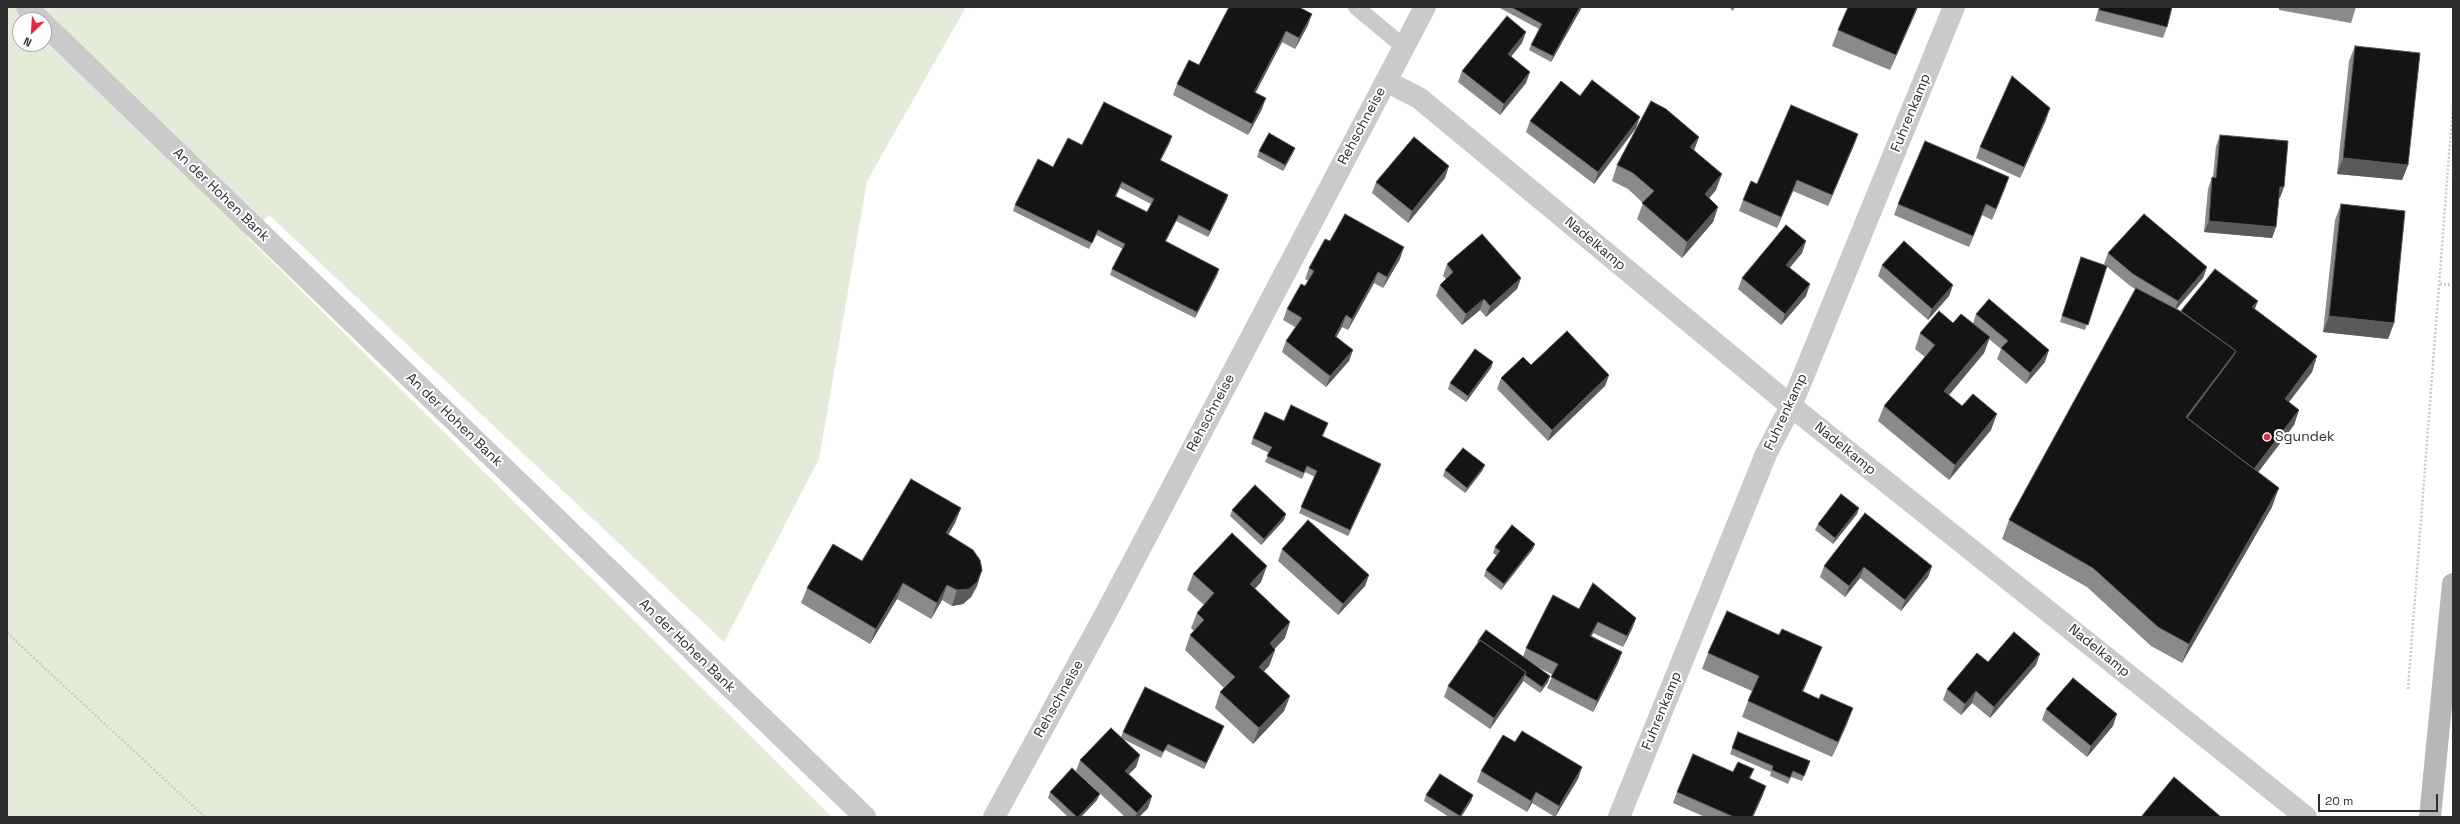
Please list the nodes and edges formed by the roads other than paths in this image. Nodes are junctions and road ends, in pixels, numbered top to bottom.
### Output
1 (1356, 7) edge
2 (1425, 7) edge
3 (1954, 7) edge
4 (52, 32) edge
5 (1404, 47) junction
6 (1386, 81) junction
7 (1791, 406) junction
8 (2453, 584) edge
9 (1626, 814) edge
10 (865, 817) edge
11 (994, 817) edge
12 (2306, 817) edge
13 (2430, 817) edge

1 - 5 lane
2 - 5 street, Rehschneise
3 - 7 street, Fuhrenkamp
4 - 10 street, An der Hohen Bank
5 - 6 street, Rehschneise
6 - 7 street, Nadelkamp
6 - 11 street, Rehschneise
7 - 9 street, Fuhrenkamp
7 - 12 street, Nadelkamp
8 - 13 main road

